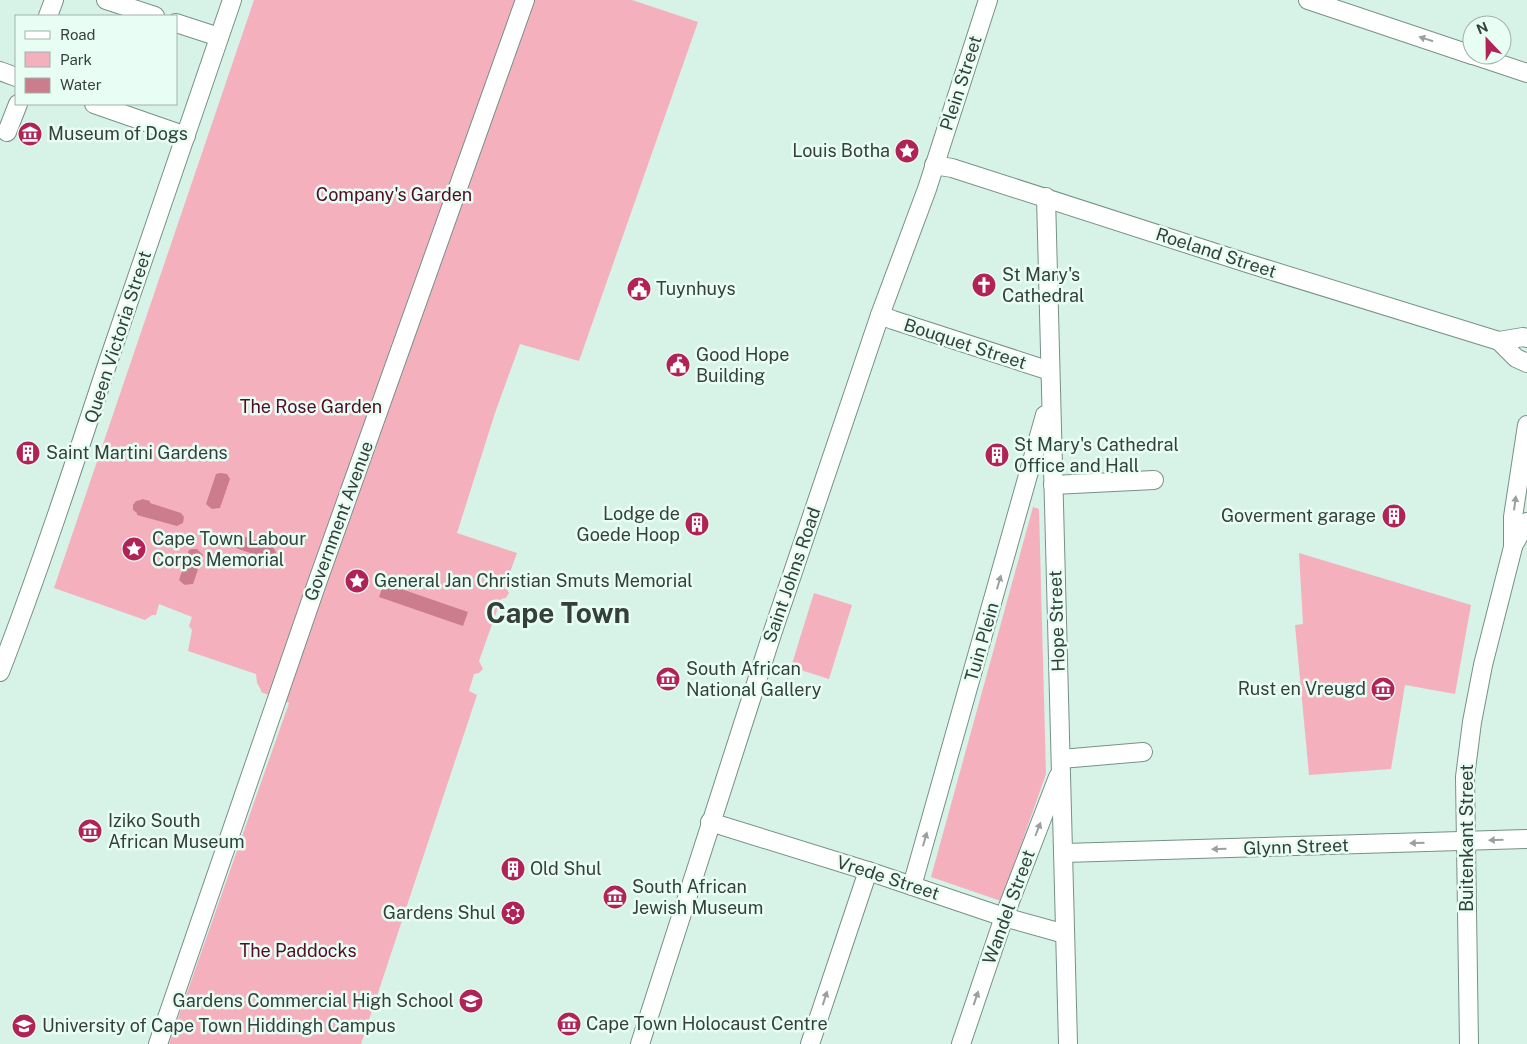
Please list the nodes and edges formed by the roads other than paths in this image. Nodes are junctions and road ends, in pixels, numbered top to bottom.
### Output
1 (54, 0) edge
2 (106, 0) edge
3 (232, 0) edge
4 (525, 0) edge
5 (988, 0) edge
6 (1308, 0) edge
7 (48, 15) edge
8 (152, 15) edge
9 (178, 24) edge
10 (219, 38) junction
11 (1462, 51) edge
12 (1503, 65) edge
13 (0, 71) edge
14 (1527, 73) edge
15 (15, 77) edge
16 (18, 105) edge
17 (97, 105) edge
18 (7, 132) dead end
19 (186, 136) junction
20 (934, 165) junction
21 (1046, 197) junction
22 (880, 315) junction
23 (1527, 338) edge
24 (1499, 341) junction
25 (1527, 363) edge
26 (1050, 371) junction
27 (1050, 397) junction
28 (1527, 425) edge
29 (1154, 480) dead end
30 (1054, 485) junction
31 (1527, 522) edge
32 (1513, 546) junction
33 (0, 672) edge
34 (1143, 752) dead end
35 (1061, 765) junction
36 (710, 822) junction
37 (1527, 839) edge
38 (1465, 842) junction
39 (1064, 853) junction
40 (868, 871) junction
41 (912, 886) junction
42 (1004, 917) junction
43 (1065, 934) junction
44 (158, 1044) edge
45 (640, 1044) edge
46 (810, 1044) edge
47 (961, 1044) edge
48 (1068, 1044) edge
49 (1469, 1044) edge

1 - 7 street
2 - 8 street
3 - 10 street, Queen Victoria Street
4 - 44 street, Government Avenue
5 - 20 street, Plein Street
11 -> 6 street
9 - 10 street
10 - 19 street, Queen Victoria Street
12 - 14 street
13 - 15 street
16 - 18 street
17 - 19 street
19 - 33 street, Queen Victoria Street
20 - 21 street, Roeland Street
20 - 22 street, Saint Johns Road
21 - 24 street, Roeland Street
21 - 26 street, Hope Street
22 - 26 street, Bouquet Street
22 - 36 street, Saint Johns Road
23 - 24 street, Roeland Street
24 - 25 street, Roeland Street
26 - 27 street, Hope Street
27 - 30 street, Hope Street
41 -> 27 street, Tuin Plein
32 -> 28 street, Buitenkant Street
29 - 30 street
30 - 35 street, Hope Street
31 - 32 street, Buitenkant Street
32 - 38 street, Buitenkant Street
34 - 35 street
35 - 39 street, Hope Street
42 -> 35 street, Wandel Street
36 - 40 street, Vrede Street
36 - 45 street, Saint Johns Road
37 -> 38 street, Glynn Street
38 -> 39 street, Glynn Street
38 - 49 street, Buitenkant Street
39 - 43 street, Hope Street
40 - 41 street, Vrede Street
46 -> 40 street
41 - 42 street, Vrede Street
42 - 43 street, Vrede Street
47 -> 42 street, Wandel Street
43 - 48 street, Hope Street

